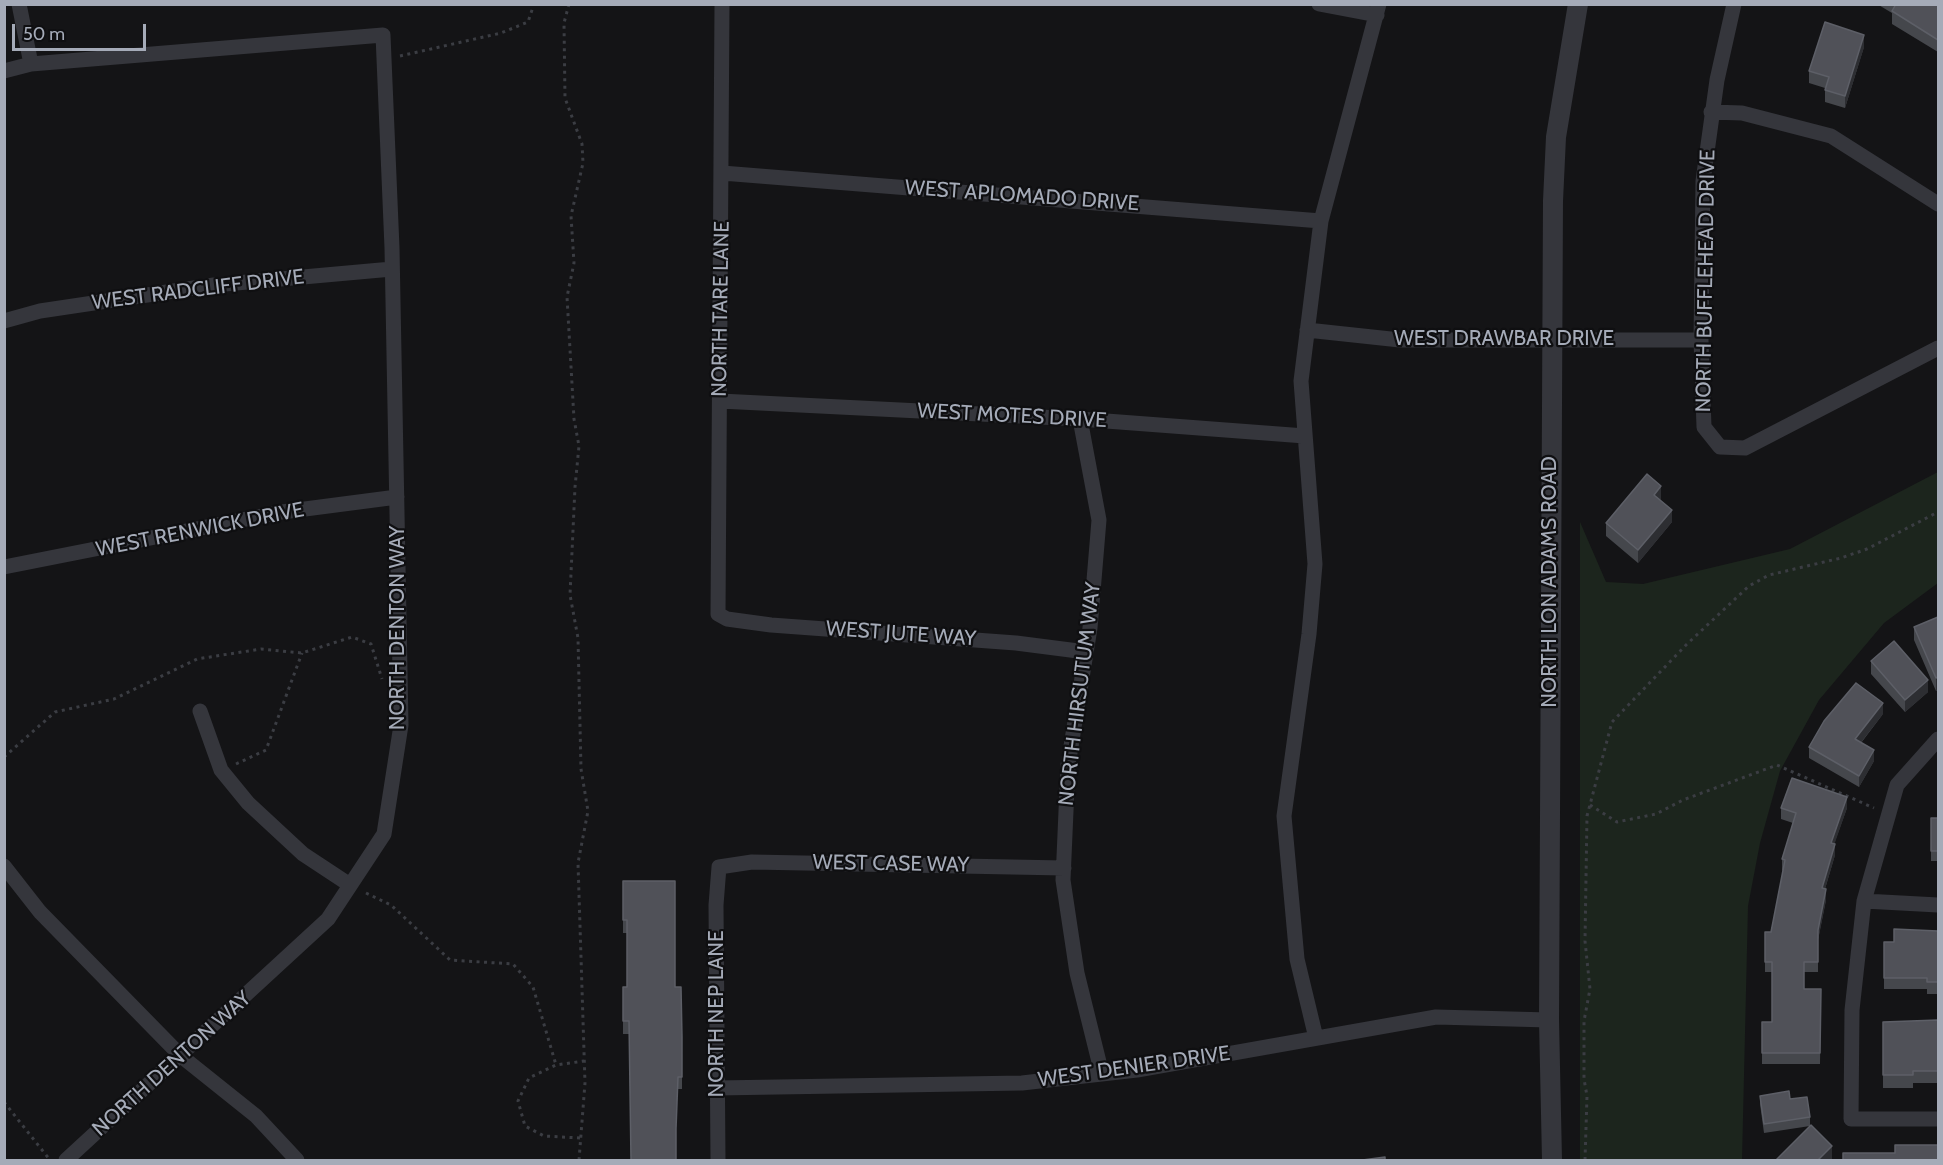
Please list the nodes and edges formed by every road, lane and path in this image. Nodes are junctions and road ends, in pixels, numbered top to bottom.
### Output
1 (19, 4) edge
2 (534, 4) edge
3 (569, 4) edge
4 (722, 4) edge
5 (1319, 4) edge
6 (1578, 4) edge
7 (1734, 4) edge
8 (1378, 10) edge
9 (383, 59) junction
10 (31, 64) junction
11 (4, 71) edge
12 (1711, 112) junction
13 (722, 173) junction
14 (1938, 204) edge
15 (1321, 221) junction
16 (392, 269) junction
17 (4, 321) edge
18 (1307, 330) junction
19 (1551, 340) junction
20 (1701, 340) junction
21 (1938, 348) edge
22 (720, 401) junction
23 (1080, 419) junction
24 (1305, 436) junction
25 (397, 497) junction
26 (1938, 512) edge
27 (4, 567) edge
28 (718, 614) joint
29 (1086, 652) junction
30 (302, 653) junction
31 (383, 682) dead end
32 (200, 711) dead end
33 (1938, 739) edge
34 (4, 757) edge
35 (221, 770) junction
36 (1590, 806) junction
37 (1889, 815) junction
38 (4, 866) edge
39 (719, 867) joint
40 (1064, 868) junction
41 (350, 885) junction
42 (1864, 902) junction
43 (1938, 905) edge
44 (1549, 1020) junction
45 (1316, 1038) junction
46 (181, 1056) junction
47 (584, 1061) junction
48 (556, 1065) junction
49 (1102, 1074) junction
50 (717, 1088) junction
51 (4, 1102) edge
52 (1938, 1119) edge
53 (580, 1138) junction
54 (50, 1161) edge
55 (66, 1161) edge
56 (297, 1161) edge
57 (579, 1161) edge
58 (717, 1161) edge
59 (1552, 1161) edge
60 (1585, 1161) edge

1 - 10 street
2 - 9 path
3 - 47 path
4 - 13 street, NORTH TARE LANE
5 - 8 street
6 - 19 street, NORTH LON ADAMS ROAD
7 - 12 street, NORTH BUFFLEHEAD DRIVE
8 - 15 street
9 - 10 street, NORTH DENTON WAY
9 - 16 street, NORTH DENTON WAY
10 - 11 street
12 - 14 street
12 - 20 street, NORTH BUFFLEHEAD DRIVE
13 - 15 street, WEST APLOMADO DRIVE
13 - 22 street, NORTH TARE LANE
15 - 18 street
16 - 17 street, WEST RADCLIFF DRIVE
16 - 25 street, NORTH DENTON WAY
18 - 19 street, WEST DRAWBAR DRIVE
18 - 24 street
19 - 20 street, WEST DRAWBAR DRIVE
19 - 44 street, NORTH LON ADAMS ROAD
20 - 21 street, NORTH BUFFLEHEAD DRIVE
22 - 23 street, WEST MOTES DRIVE
22 - 28 street, NORTH TARE LANE
23 - 24 street, WEST MOTES DRIVE
23 - 29 street, NORTH HIRSUTUM WAY
24 - 45 street
25 - 27 street, WEST RENWICK DRIVE
25 - 41 street, NORTH DENTON WAY
26 - 36 path
28 - 29 street, WEST JUTE WAY
29 - 40 street, NORTH HIRSUTUM WAY
30 - 31 path
30 - 34 path
30 - 35 path
32 - 35 street
33 - 37 street
35 - 41 street
36 - 37 path
36 - 60 path
37 - 42 street
38 - 46 street
39 - 40 street, WEST CASE WAY
39 - 50 street, NORTH NEP LANE
40 - 49 street, NORTH HIRSUTUM WAY
41 - 46 street, NORTH DENTON WAY
41 - 48 path
42 - 43 street
42 - 52 street
44 - 45 street, WEST DENIER DRIVE
44 - 59 street, NORTH LON ADAMS ROAD
45 - 49 street, WEST DENIER DRIVE
46 - 55 street, NORTH DENTON WAY
46 - 56 street
47 - 48 path
47 - 53 path
48 - 53 path
49 - 50 street, WEST DENIER DRIVE
50 - 58 street, NORTH NEP LANE
51 - 54 path
53 - 57 path

